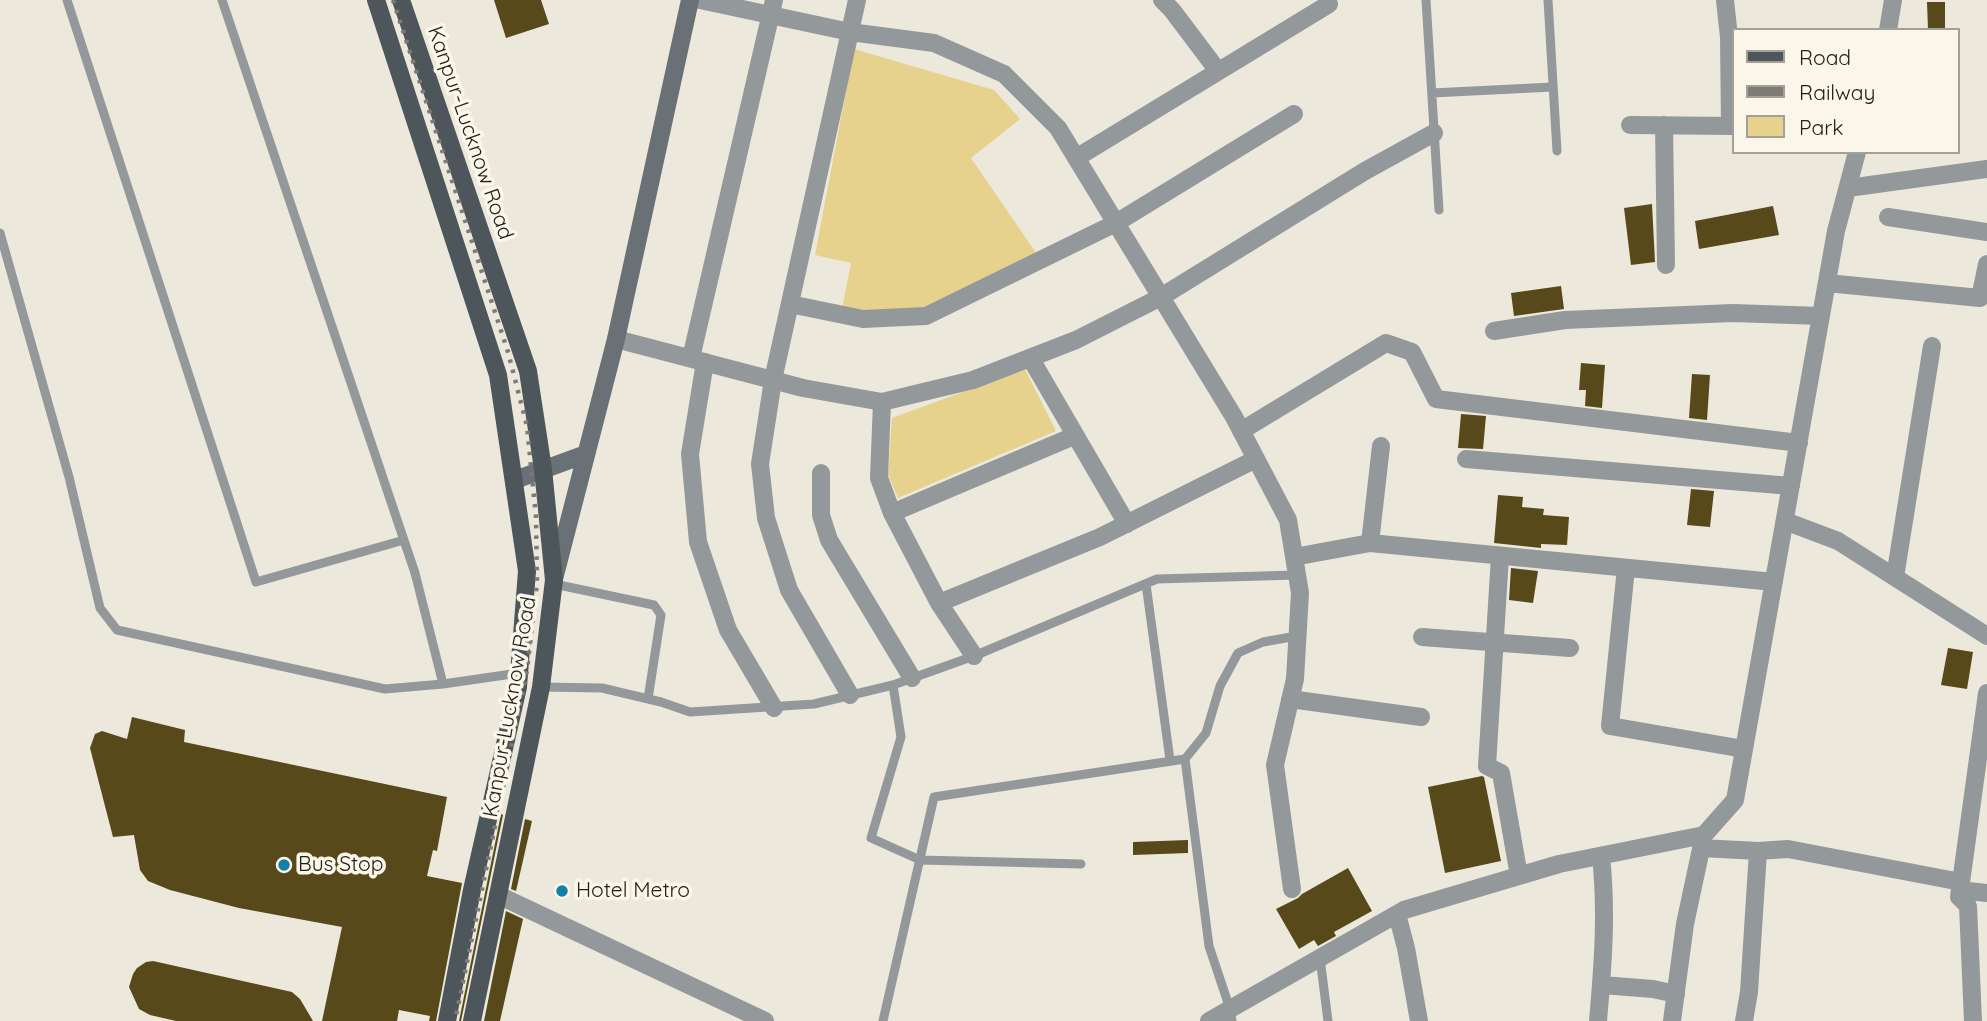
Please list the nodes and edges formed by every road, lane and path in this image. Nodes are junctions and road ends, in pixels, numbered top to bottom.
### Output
1 (67, 0) edge
2 (222, 0) edge
3 (376, 0) edge
4 (401, 0) edge
5 (690, 0) edge
6 (700, 0) edge
7 (857, 0) edge
8 (1162, 0) edge
9 (1426, 0) edge
10 (1548, 0) edge
11 (1725, 0) edge
12 (1893, 0) edge
13 (1329, 4) dead end
14 (772, 7) edge
15 (1888, 28) edge
16 (849, 32) junction
17 (1218, 71) junction
18 (1553, 88) junction
19 (1432, 93) junction
20 (1731, 96) edge
21 (1294, 114) dead end
22 (1630, 125) dead end
23 (1664, 125) junction
24 (1731, 126) edge
25 (1434, 133) junction
26 (1557, 151) dead end
27 (1856, 154) edge
28 (1076, 158) junction
29 (1987, 169) edge
30 (1848, 188) junction
31 (1439, 210) dead end
32 (1888, 217) dead end
33 (1116, 223) junction
34 (1987, 232) edge
35 (0, 233) edge
36 (1987, 264) edge
37 (1666, 265) dead end
38 (1827, 283) junction
39 (1160, 297) junction
40 (790, 304) junction
41 (1821, 316) junction
42 (1494, 331) dead end
43 (617, 339) junction
44 (1932, 346) dead end
45 (1031, 359) junction
46 (698, 360) junction
47 (772, 380) junction
48 (882, 402) junction
49 (1241, 431) junction
50 (1074, 436) junction
51 (1799, 443) junction
52 (1381, 446) dead end
53 (586, 454) junction
54 (1466, 458) dead end
55 (1256, 459) junction
56 (543, 469) junction
57 (821, 473) dead end
58 (515, 480) junction
59 (1791, 486) junction
60 (892, 513) junction
61 (1785, 521) junction
62 (1128, 524) junction
63 (404, 540) junction
64 (1370, 543) junction
65 (1500, 556) junction
66 (1294, 557) junction
67 (1626, 568) junction
68 (1297, 575) junction
69 (1895, 577) junction
70 (554, 582) junction
71 (1774, 582) junction
72 (1146, 584) junction
73 (939, 603) junction
74 (1297, 636) junction
75 (1987, 636) edge
76 (1422, 637) dead end
77 (1494, 642) junction
78 (1570, 648) dead end
79 (974, 656) junction
80 (519, 673) junction
81 (912, 678) junction
82 (443, 684) junction
83 (893, 685) junction
84 (541, 687) junction
85 (1987, 693) edge
86 (850, 695) junction
87 (648, 699) junction
88 (1290, 699) junction
89 (774, 708) junction
90 (1420, 718) dead end
91 (1744, 749) junction
92 (1185, 759) junction
93 (1170, 760) junction
94 (1703, 841) junction
95 (1758, 851) junction
96 (1601, 856) junction
97 (920, 860) junction
98 (1081, 864) dead end
99 (1518, 876) junction
100 (1961, 886) junction
101 (1292, 889) dead end
102 (1987, 893) edge
103 (498, 895) junction
104 (1396, 914) junction
105 (1320, 958) junction
106 (1979, 981) edge
107 (1602, 985) junction
108 (1676, 994) junction
109 (1231, 1015) edge
110 (758, 1019) edge
111 (447, 1021) edge
112 (472, 1021) edge
113 (883, 1021) edge
114 (1209, 1021) edge
115 (1328, 1021) edge
116 (1419, 1021) edge
117 (1598, 1021) edge
118 (1672, 1021) edge
119 (1744, 1021) edge
120 (1973, 1021) edge

1 - 63 lane
2 - 63 lane
3 - 58 main road, Kanpur-Lucknow Road
4 - 56 main road, Kanpur-Lucknow Road
5 - 43 main road
6 - 14 street
7 - 16 street
8 - 17 street
9 - 19 lane
10 - 18 lane
11 - 20 street
12 - 15 street
13 - 17 street
14 - 16 street
14 - 46 street
16 - 28 street
16 - 40 street
17 - 28 street
18 - 19 lane
18 - 26 lane
19 - 25 lane
21 - 33 street
22 - 23 street
23 - 24 street
23 - 37 street
25 - 31 lane
25 - 39 street
27 - 30 street
28 - 33 street
29 - 30 street
30 - 38 street
32 - 34 street
33 - 39 street
33 - 40 street
35 - 82 lane
36 - 38 street
38 - 41 street
39 - 45 street
39 - 49 street
40 - 47 street
41 - 42 street
41 - 51 street
43 - 46 street
43 - 53 main road
44 - 69 street
45 - 48 street
45 - 50 street
46 - 47 street
46 - 89 street
47 - 48 street
47 - 86 street
48 - 60 street
49 - 51 street
49 - 55 street
50 - 60 street
50 - 62 street
51 - 59 street
52 - 64 street
53 - 56 main road
53 - 70 main road
54 - 59 street
55 - 62 street
55 - 66 street
56 - 58 main road
56 - 70 main road, Kanpur-Lucknow Road
57 - 81 street
58 - 80 main road, Kanpur-Lucknow Road
59 - 61 street
60 - 73 street
61 - 69 street
61 - 71 street
62 - 73 street
63 - 82 lane
64 - 65 street
64 - 66 street
65 - 67 street
65 - 77 street
66 - 68 street
67 - 71 street
67 - 91 street
68 - 72 lane
68 - 74 street
69 - 75 street
70 - 84 main road, Kanpur-Lucknow Road
70 - 87 lane
71 - 91 street
72 - 79 lane
72 - 93 lane
73 - 79 street
74 - 88 street
74 - 92 lane
76 - 77 street
77 - 78 street
77 - 99 street
79 - 81 lane
80 - 82 lane
80 - 111 main road, Kanpur-Lucknow Road
81 - 83 lane
83 - 86 lane
83 - 97 lane
84 - 87 lane
84 - 103 main road, Kanpur-Lucknow Road
85 - 100 street
86 - 89 lane
87 - 89 lane
88 - 90 street
88 - 101 street
91 - 94 street
92 - 93 lane
92 - 109 lane
93 - 97 lane
94 - 95 street
94 - 96 street
94 - 108 street
95 - 100 street
95 - 119 street
96 - 99 street
96 - 107 street
97 - 98 lane
97 - 113 lane
99 - 104 street
100 - 102 street
100 - 106 street
103 - 110 street
103 - 112 main road, Kanpur-Lucknow Road
104 - 105 street
104 - 116 street
105 - 109 street
105 - 115 lane
106 - 120 street
107 - 108 street
107 - 117 street
108 - 118 street
109 - 114 street

